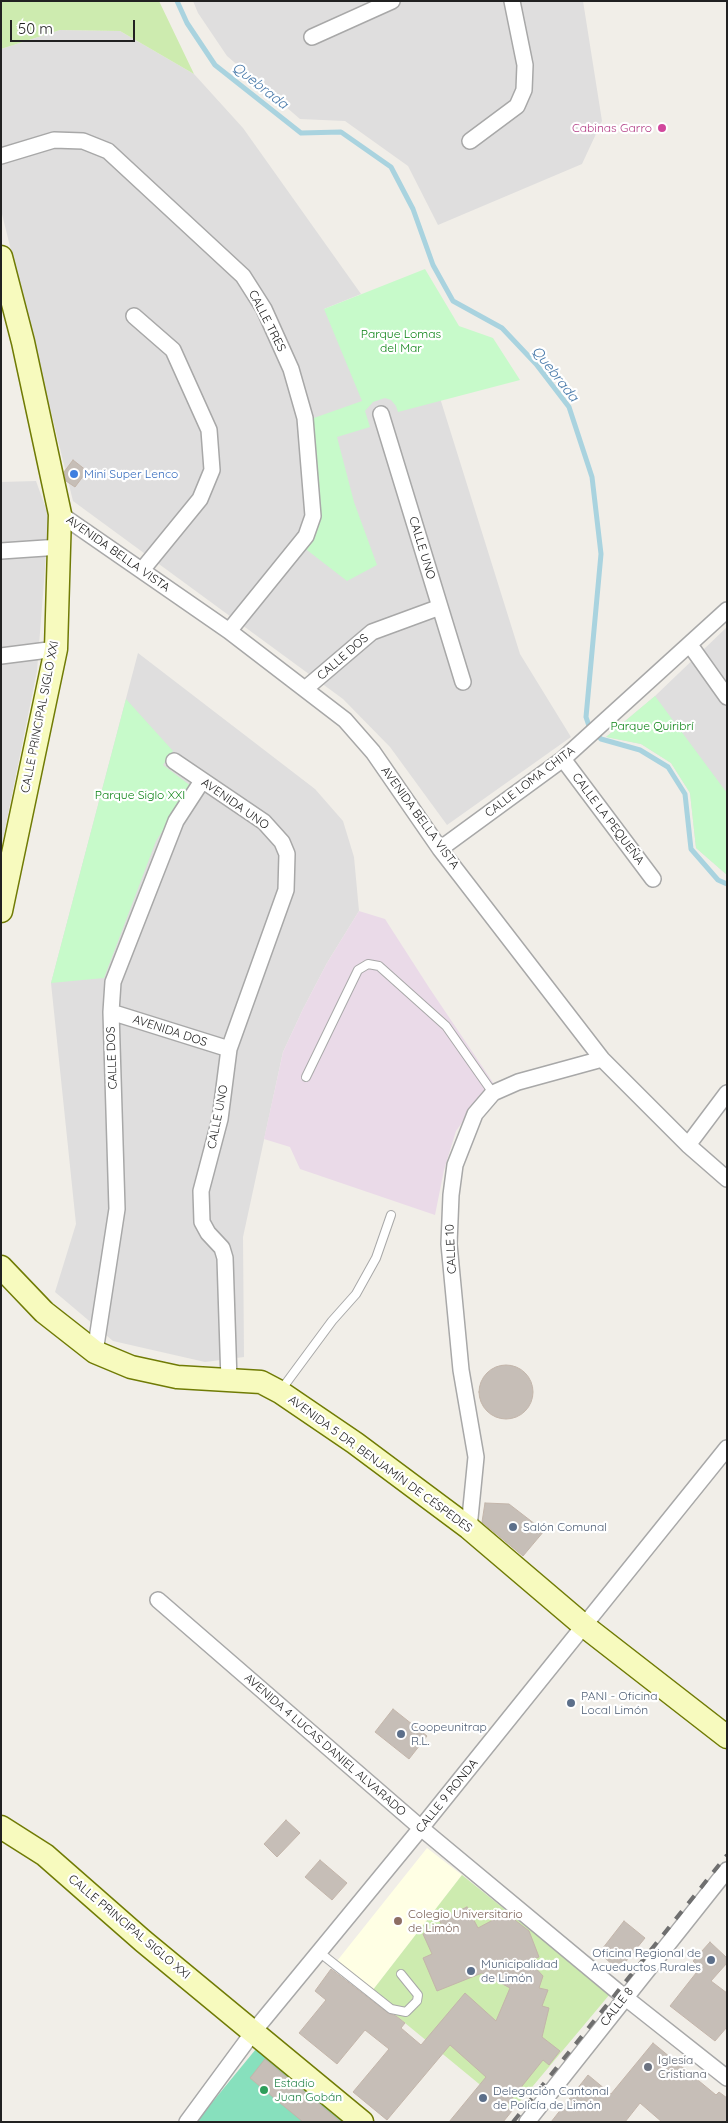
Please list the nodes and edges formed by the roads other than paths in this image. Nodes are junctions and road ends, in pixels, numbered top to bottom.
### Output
1 (392, 1) edge
2 (512, 1) edge
3 (312, 37) dead end
4 (470, 141) dead end
5 (1, 156) edge
6 (1, 257) edge
7 (134, 316) dead end
8 (382, 414) dead end
9 (60, 514) junction
10 (60, 547) junction
11 (1, 551) edge
12 (142, 570) junction
13 (440, 607) junction
14 (727, 610) edge
15 (229, 631) junction
16 (690, 645) junction
17 (56, 649) junction
18 (1, 656) edge
19 (462, 682) dead end
20 (305, 690) junction
21 (727, 696) edge
22 (563, 759) junction
23 (174, 761) dead end
24 (202, 780) junction
25 (440, 849) junction
26 (287, 854) joint
27 (652, 879) dead end
28 (1, 911) edge
29 (111, 1012) junction
30 (229, 1049) junction
31 (602, 1059) junction
32 (306, 1078) dead end
33 (727, 1093) edge
34 (493, 1094) junction
35 (688, 1145) junction
36 (727, 1179) edge
37 (391, 1215) dead end
38 (1, 1268) edge
39 (95, 1352) junction
40 (229, 1381) junction
41 (280, 1392) junction
42 (727, 1448) edge
43 (469, 1528) junction
44 (158, 1600) dead end
45 (583, 1625) junction
46 (727, 1737) edge
47 (1, 1827) edge
48 (420, 1828) junction
49 (727, 1870) edge
50 (318, 1952) junction
51 (401, 1974) dead end
52 (625, 1997) junction
53 (254, 2031) junction
54 (727, 2078) edge
55 (187, 2122) edge
56 (362, 2122) edge
57 (527, 2122) edge

1 - 3 street
2 - 4 street
5 - 15 street, CALLE TRES
6 - 9 street, CALLE PRINCIPAL SIGLO XXI
7 - 12 street
8 - 13 street, CALLE UNO
9 - 10 street, CALLE PRINCIPAL SIGLO XXI
9 - 12 street, AVENIDA BELLA VISTA
10 - 11 street
10 - 17 street, CALLE PRINCIPAL SIGLO XXI
12 - 15 street, AVENIDA BELLA VISTA
13 - 19 street, CALLE UNO
13 - 20 street, CALLE DOS
14 - 16 street, CALLE LOMA CHITA
15 - 20 street, AVENIDA BELLA VISTA
16 - 21 street
16 - 22 street, CALLE LOMA CHITA
17 - 18 street
17 - 28 street, CALLE PRINCIPAL SIGLO XXI
20 - 25 street, AVENIDA BELLA VISTA
22 - 25 street, CALLE LOMA CHITA
22 - 27 street, CALLE LA PEQUEÑA
23 - 24 street, AVENIDA UNO
24 - 26 street, AVENIDA UNO
24 - 29 street, CALLE DOS
25 - 31 street, AVENIDA BELLA VISTA
26 - 30 street, CALLE UNO
29 - 30 street, AVENIDA DOS
29 - 39 street, CALLE DOS
30 - 40 street, CALLE UNO
31 - 34 street, CALLE 10
31 - 35 street, AVENIDA BELLA VISTA
32 - 34 lane
33 - 35 street
34 - 43 street, CALLE 10
35 - 36 street, AVENIDA BELLA VISTA
37 - 41 lane
38 - 39 street, AVENIDA 5 DR. BENJAMÍN DE CÉSPEDES
39 - 40 street, AVENIDA 5 DR. BENJAMÍN DE CÉSPEDES
40 - 41 street, AVENIDA 5 DR. BENJAMÍN DE CÉSPEDES
41 - 43 street, AVENIDA 5 DR. BENJAMÍN DE CÉSPEDES
42 - 45 street, CALLE 9 RONDA
43 - 45 street, AVENIDA 5 DR. BENJAMÍN DE CÉSPEDES
44 - 48 street, AVENIDA 4 LUCAS DANIEL ALVARADO
45 - 46 street, AVENIDA 5 DR. BENJAMÍN DE CÉSPEDES
45 - 48 street, CALLE 9 RONDA
47 - 53 street, CALLE PRINCIPAL SIGLO XXI
48 - 50 street, CALLE 9 RONDA
48 - 52 street, AVENIDA 4 LUCAS DANIEL ALVARADO
49 - 52 street, CALLE 8
50 - 51 lane
50 - 53 street, CALLE 9 RONDA
52 - 54 street, AVENIDA 4 LUCAS DANIEL ALVARADO
52 - 57 street, CALLE 8
53 - 55 street, CALLE 9 RONDA
53 - 56 street, CALLE PRINCIPAL SIGLO XXI

